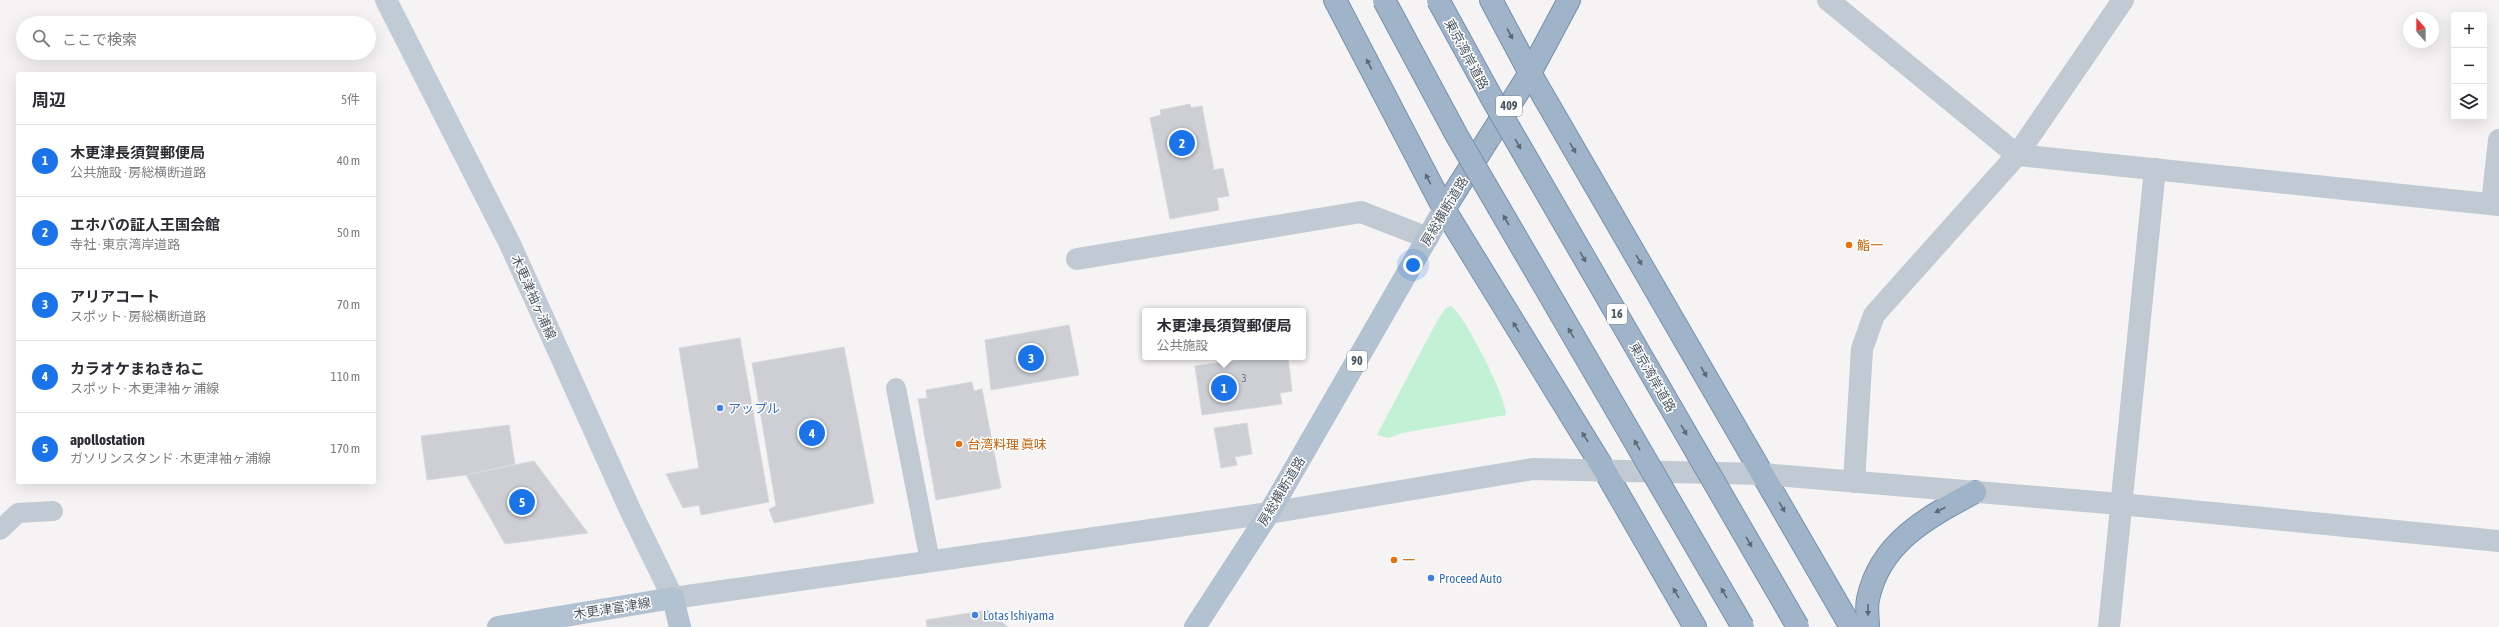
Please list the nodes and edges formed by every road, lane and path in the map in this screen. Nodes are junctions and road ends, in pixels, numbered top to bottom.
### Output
1 (386, 0) edge
2 (1336, 0) edge
3 (1384, 0) edge
4 (1438, 0) edge
5 (1491, 0) edge
6 (1569, 0) edge
7 (1828, 0) edge
8 (2123, 0) edge
9 (1530, 73) junction
10 (2499, 140) edge
11 (2017, 155) junction
12 (2154, 170) junction
13 (2495, 205) edge
14 (1444, 209) junction
15 (1428, 238) junction
16 (1077, 259) dead end
17 (896, 388) dead end
18 (1605, 471) junction
19 (1763, 474) junction
20 (1854, 482) junction
21 (1975, 492) junction
22 (2120, 504) junction
23 (53, 511) dead end
24 (1269, 512) junction
25 (0, 530) edge
26 (2499, 541) edge
27 (930, 561) junction
28 (673, 598) junction
29 (498, 627) edge
30 (680, 627) edge
31 (1196, 627) edge
32 (1695, 627) edge
33 (1743, 627) edge
34 (1798, 627) edge
35 (1851, 627) edge
36 (1868, 627) edge
37 (2109, 627) edge

1 - 28 main road, 木更津袖ヶ浦線
14 -> 2 highway
33 -> 3 highway, bridge
4 -> 34 highway, 東京湾岸道路 / 16, bridge
5 -> 9 highway
6 - 9 highway, 房総横断道路 / 409
7 - 11 street
8 - 11 street
9 - 14 highway, 房総横断道路 / 409
9 -> 19 highway
10 - 13 street
11 - 12 street
11 - 20 street
12 - 13 street
12 - 22 street
14 - 15 main road, 房総横断道路 / 90
18 -> 14 highway
15 - 16 street
15 - 24 main road, 房総横断道路 / 90
17 - 27 lane
18 - 19 street
18 - 24 street
32 -> 18 highway
19 - 20 street
19 -> 35 highway
20 - 21 street
21 - 22 street
21 -> 36 highway
22 - 26 street
22 - 37 street
23 - 25 lane
24 - 27 street
24 - 31 main road, 房総横断道路 / 90
27 - 28 street
28 - 29 main road, 木更津富津線
28 - 30 main road

